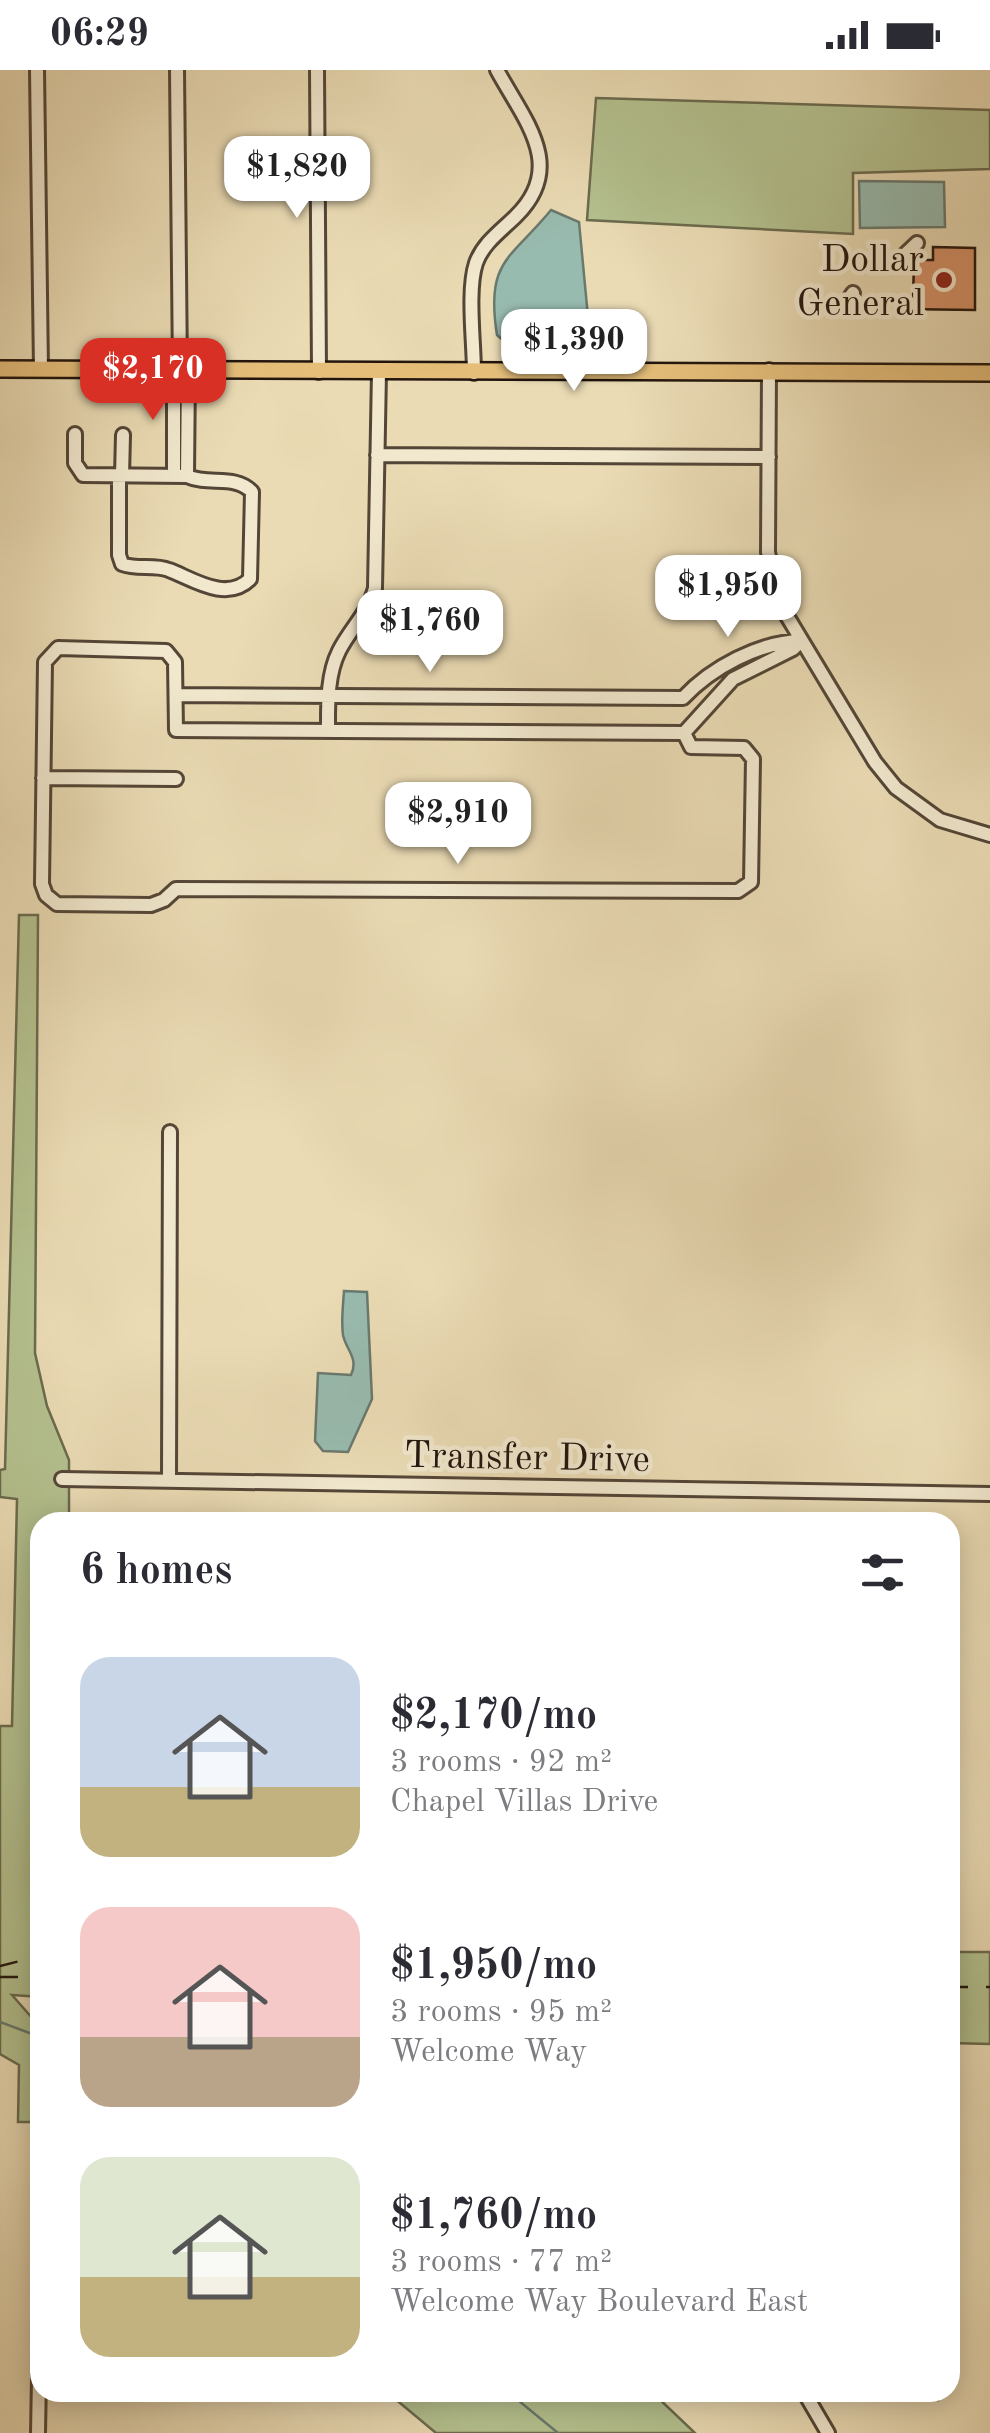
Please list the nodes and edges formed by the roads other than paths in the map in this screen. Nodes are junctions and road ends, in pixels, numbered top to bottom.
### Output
1 (37, 70) edge
2 (177, 70) edge
3 (317, 70) edge
4 (497, 70) edge
5 (916, 243) dead end
6 (896, 263) dead end
7 (853, 293) dead end
8 (842, 308) dead end
9 (0, 369) edge
10 (41, 370) junction
11 (181, 370) junction
12 (769, 370) junction
13 (319, 372) junction
14 (379, 372) junction
15 (474, 372) junction
16 (990, 373) edge
17 (75, 434) dead end
18 (122, 436) dead end
19 (377, 455) junction
20 (769, 458) junction
21 (121, 476) junction
22 (180, 476) junction
23 (801, 641) junction
24 (177, 695) junction
25 (328, 696) junction
26 (328, 731) junction
27 (684, 733) junction
28 (43, 778) junction
29 (176, 779) dead end
30 (990, 836) edge
31 (170, 1132) dead end
32 (62, 1479) dead end
33 (168, 1480) junction
34 (990, 1494) edge
35 (39, 2402) edge
36 (810, 2402) edge
37 (38, 2433) edge
38 (828, 2433) edge

1 - 10 street
2 - 11 street
3 - 13 street
4 - 15 street
5 - 6 street
7 - 8 street
9 - 10 main road
10 - 11 main road
11 - 13 main road
11 - 22 street
12 - 15 main road
12 - 16 main road
12 - 20 street
13 - 14 main road
14 - 15 main road
14 - 19 street
17 - 21 street
18 - 21 street
19 - 20 street
19 - 25 street
20 - 23 street
21 - 22 street
21 - 22 street
23 - 25 street
23 - 27 street
23 - 30 street
24 - 25 street
24 - 26 street
24 - 28 street
25 - 26 street
26 - 27 street
27 - 28 street
28 - 29 street
31 - 33 street
32 - 33 street, Transfer Drive
33 - 34 street, Transfer Drive
35 - 37 street
36 - 38 street

